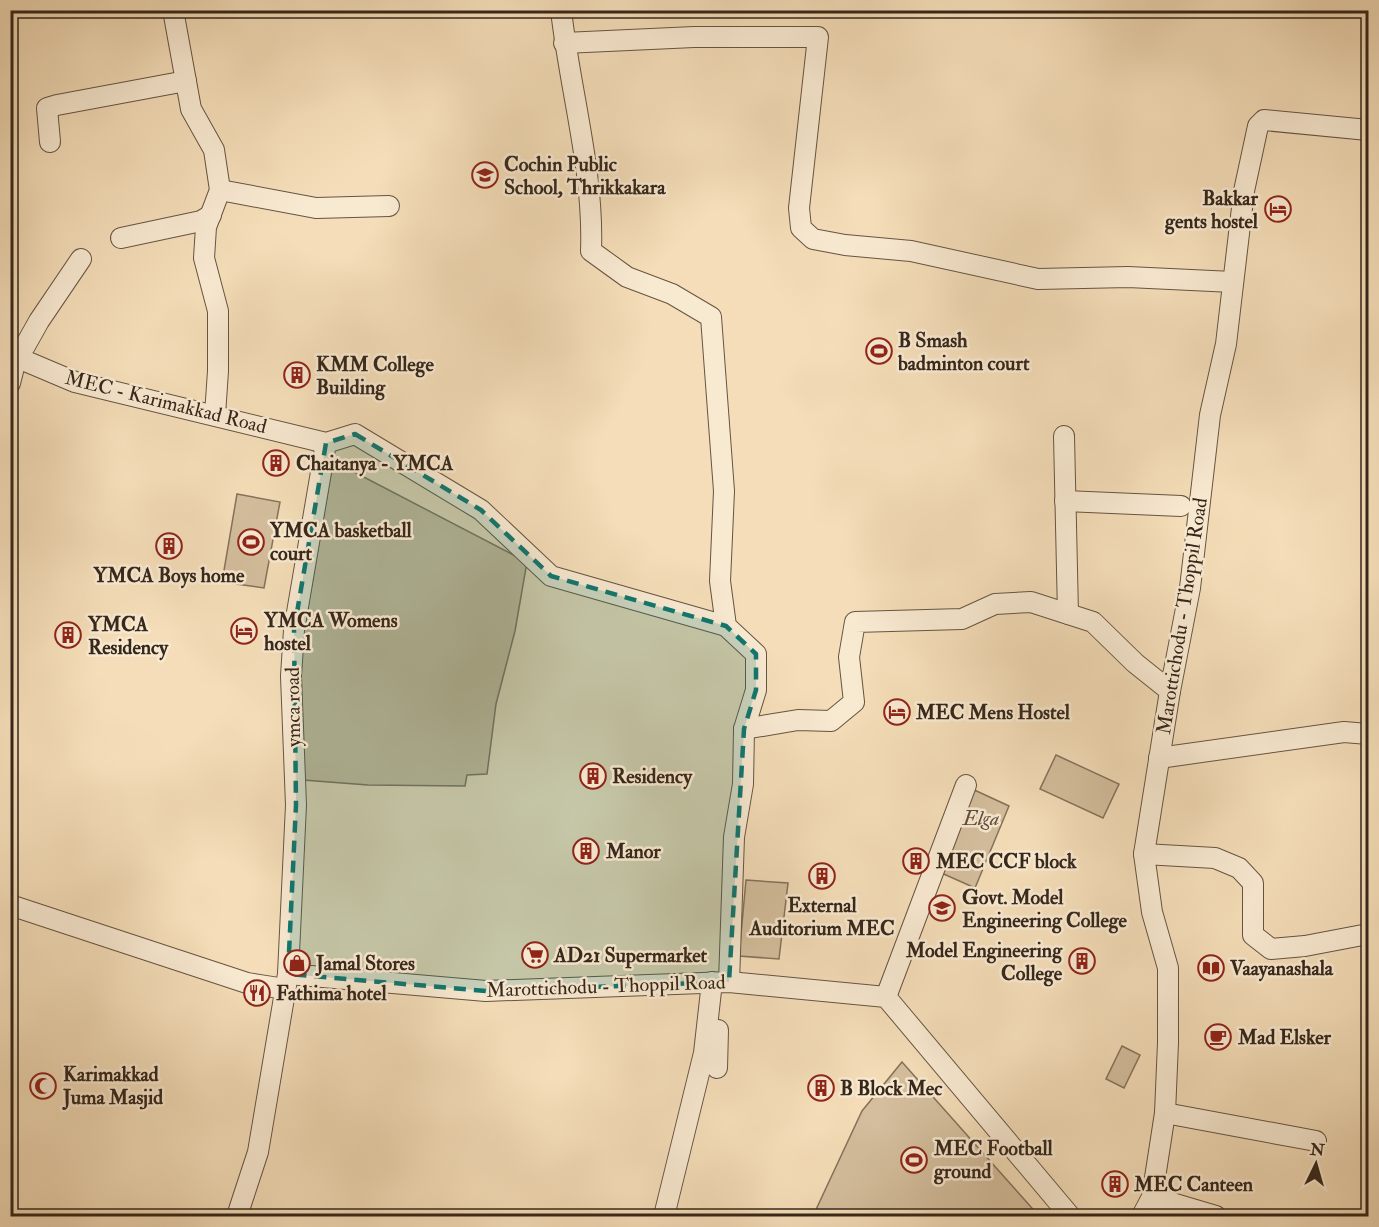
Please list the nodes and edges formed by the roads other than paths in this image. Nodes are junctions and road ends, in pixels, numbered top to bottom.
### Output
1 (173, 10) edge
2 (561, 10) edge
3 (564, 43) junction
4 (186, 81) junction
5 (1368, 130) edge
6 (50, 142) dead end
7 (220, 190) junction
8 (389, 206) dead end
9 (211, 215) junction
10 (121, 238) dead end
11 (81, 259) dead end
12 (1233, 282) junction
13 (14, 353) edge
14 (10, 383) edge
15 (215, 416) junction
16 (1064, 436) dead end
17 (326, 443) junction
18 (1065, 501) junction
19 (1181, 506) dead end
20 (1068, 614) junction
21 (726, 626) junction
22 (1170, 691) junction
23 (744, 729) junction
24 (1368, 734) edge
25 (1159, 758) junction
26 (966, 785) dead end
27 (1144, 854) junction
28 (10, 905) edge
29 (1368, 934) edge
30 (287, 981) junction
31 (720, 982) junction
32 (886, 997) junction
33 (717, 1068) dead end
34 (1165, 1113) junction
35 (1316, 1141) dead end
36 (1152, 1197) junction
37 (237, 1216) edge
38 (664, 1216) edge
39 (1070, 1216) edge
40 (1142, 1216) edge
41 (1216, 1216) edge

1 - 4 street
2 - 3 street
3 - 12 street
3 - 21 street
4 - 6 street
4 - 7 street
5 - 12 street, Marottichodu - Thoppil Road
7 - 8 street
7 - 9 street
9 - 10 street
9 - 15 street
11 - 13 street
12 - 22 street, Marottichodu - Thoppil Road
13 - 14 street
13 - 15 street, MEC - Karimakkad Road
15 - 17 street, MEC - Karimakkad Road
16 - 18 street
17 - 21 street
17 - 30 street, ymca road
18 - 19 street
18 - 20 street
20 - 22 street
20 - 23 street
21 - 23 street
22 - 25 street, Marottichodu - Thoppil Road
23 - 31 street
24 - 25 street
25 - 27 street, Marottichodu - Thoppil Road
26 - 32 street
27 - 29 street
27 - 34 street, Marottichodu - Thoppil Road
28 - 30 street, Marottichodu - Thoppil Road
30 - 31 street, Marottichodu - Thoppil Road
30 - 37 street
31 - 32 street, Marottichodu - Thoppil Road
31 - 33 street
31 - 38 street
32 - 39 street
34 - 35 street
34 - 36 street, Marottichodu - Thoppil Road
36 - 40 street, Marottichodu - Thoppil Road
36 - 41 street

